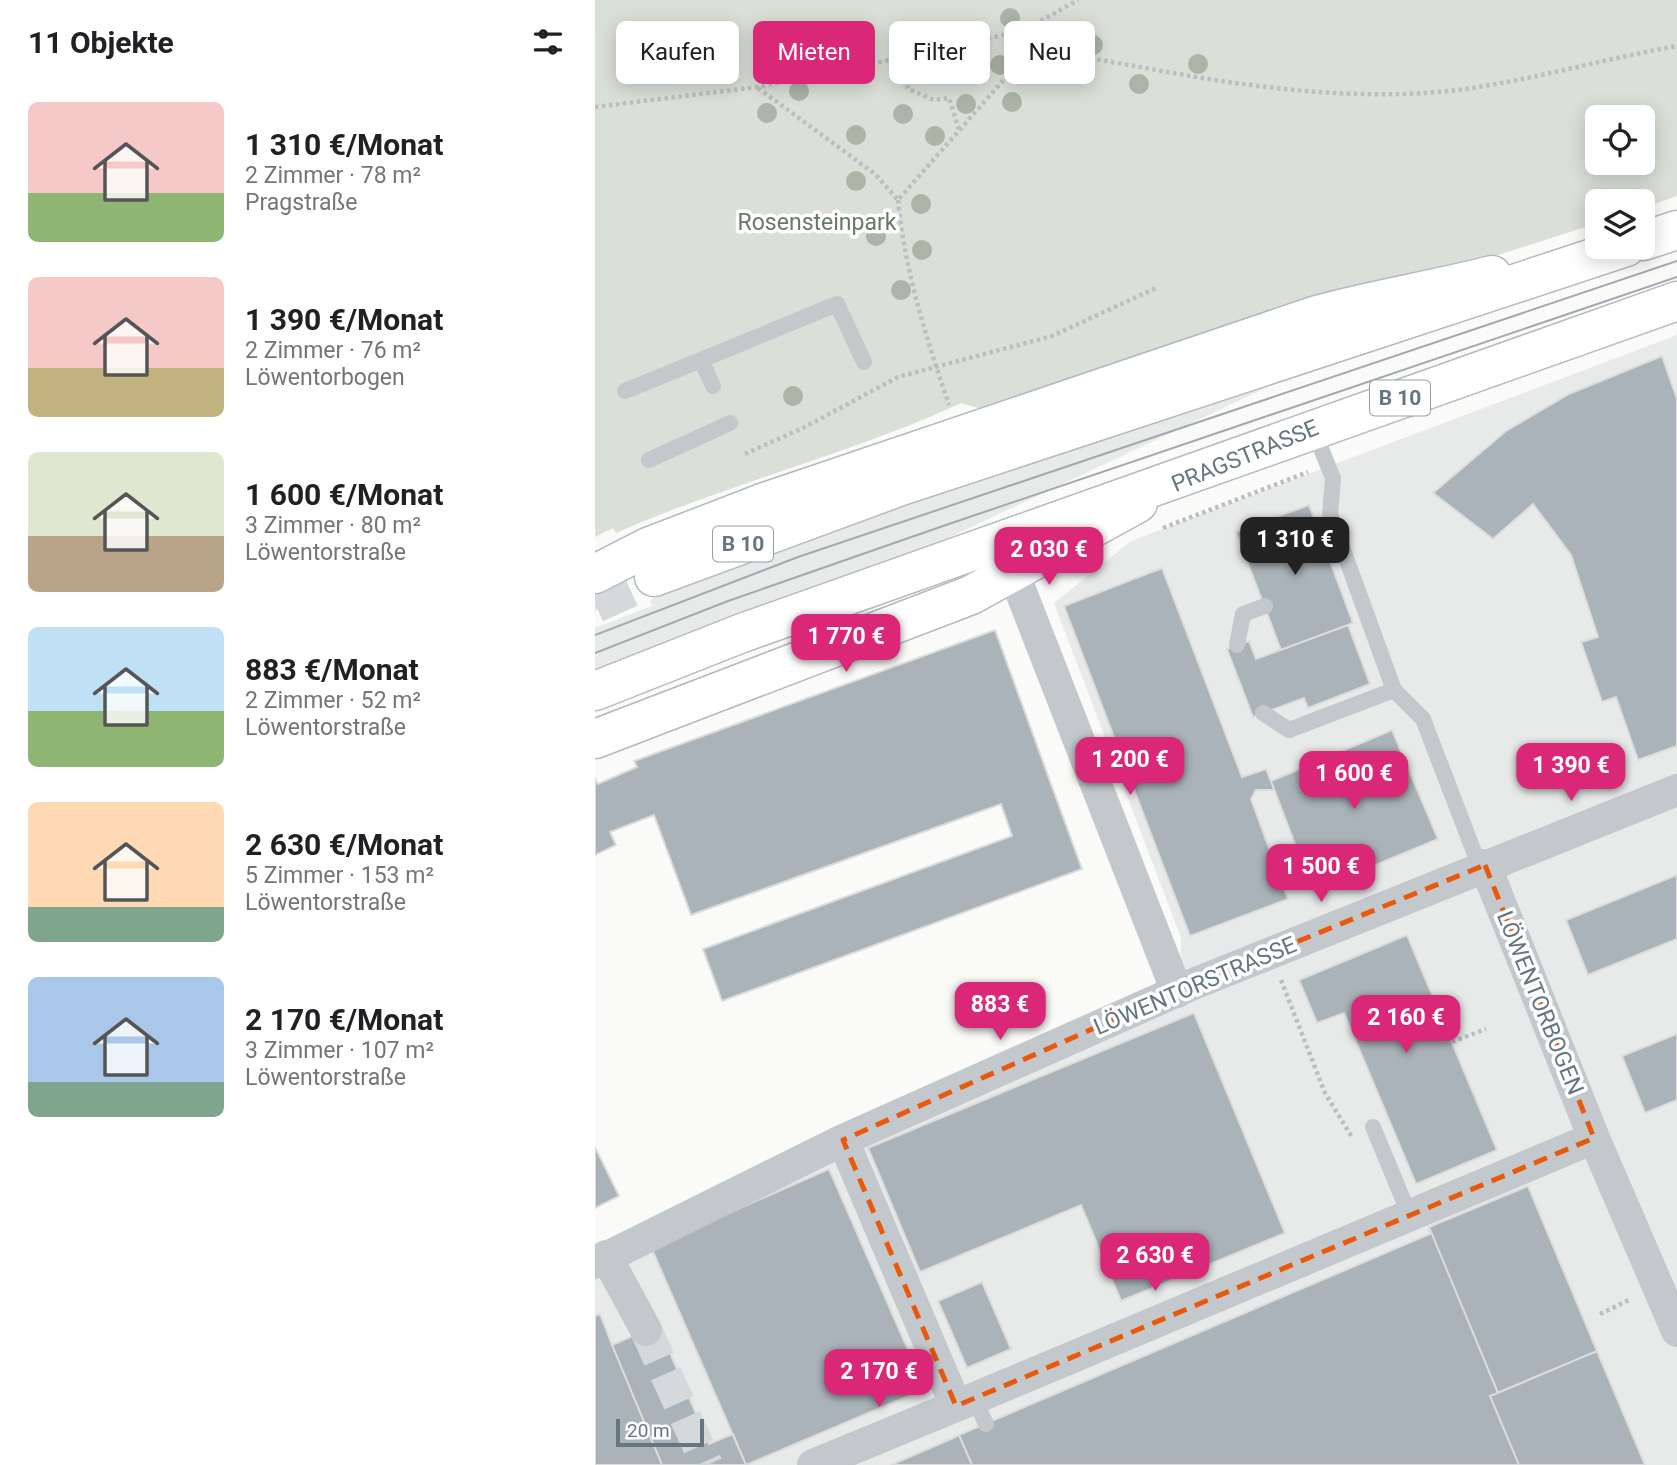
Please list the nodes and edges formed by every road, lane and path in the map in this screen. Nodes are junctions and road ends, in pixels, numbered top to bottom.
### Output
1 (1078, 0) edge
2 (1040, 21) edge
3 (1677, 46) edge
4 (1095, 58) edge
5 (889, 60) edge
6 (1004, 80) edge
7 (907, 84) edge
8 (757, 87) junction
9 (595, 107) edge
10 (959, 131) junction
11 (898, 200) junction
12 (1585, 254) edge
13 (1588, 259) edge
14 (1156, 288) dead end
15 (1677, 301) edge
16 (701, 359) junction
17 (864, 362) dead end
18 (936, 365) junction
19 (713, 386) dead end
20 (625, 391) dead end
21 (953, 416) dead end
22 (730, 423) dead end
23 (1314, 429) junction
24 (745, 454) dead end
25 (649, 460) dead end
26 (1327, 464) junction
27 (1199, 470) junction
28 (1153, 532) dead end
29 (595, 574) edge
30 (1014, 574) junction
31 (654, 577) tunnel mouth
32 (1265, 606) dead end
33 (1237, 646) dead end
34 (1394, 690) junction
35 (595, 691) edge
36 (1263, 713) dead end
37 (595, 739) edge
38 (1677, 790) edge
39 (1485, 865) junction
40 (1270, 953) junction
41 (1177, 992) junction
42 (1486, 1029) dead end
43 (1452, 1042) dead end
44 (1373, 1127) dead end
45 (1594, 1138) junction
46 (843, 1140) junction
47 (1355, 1143) dead end
48 (1409, 1214) junction
49 (601, 1260) edge
50 (646, 1330) tunnel mouth
51 (1677, 1331) edge
52 (972, 1409) junction
53 (813, 1465) edge

1 - 2 path
3 - 4 path
5 - 8 path
6 - 10 path
7 - 10 path
8 - 9 path
8 - 11 path
10 - 11 path
11 - 18 path
12 - 29 main road
13 - 31 main road, B 10
14 - 18 path
15 - 23 main road, PRAGSTRASSE / B 10
16 - 17 lane
16 - 19 lane
16 - 20 lane
18 - 21 path
18 - 24 path
22 - 25 lane
23 - 26 lane
23 - 27 main road, PRAGSTRASSE / B 10
26 - 28 path
26 - 34 lane
27 - 30 main road, PRAGSTRASSE
27 - 35 main road, B 10
30 - 37 main road, PRAGSTRASSE
30 - 41 street
32 - 33 lane
34 - 36 lane
34 - 39 lane
38 - 39 street
39 - 40 street, LÖWENTORSTRASSE
39 - 45 street, LÖWENTORBOGEN
40 - 41 street, LÖWENTORSTRASSE
40 - 47 path
41 - 46 street, LÖWENTORSTRASSE
42 - 43 path
44 - 48 lane
45 - 48 street
45 - 51 street, LÖWENTORBOGEN
46 - 49 street, LÖWENTORSTRASSE
46 - 52 street
48 - 52 street
49 - 50 street
52 - 53 street

